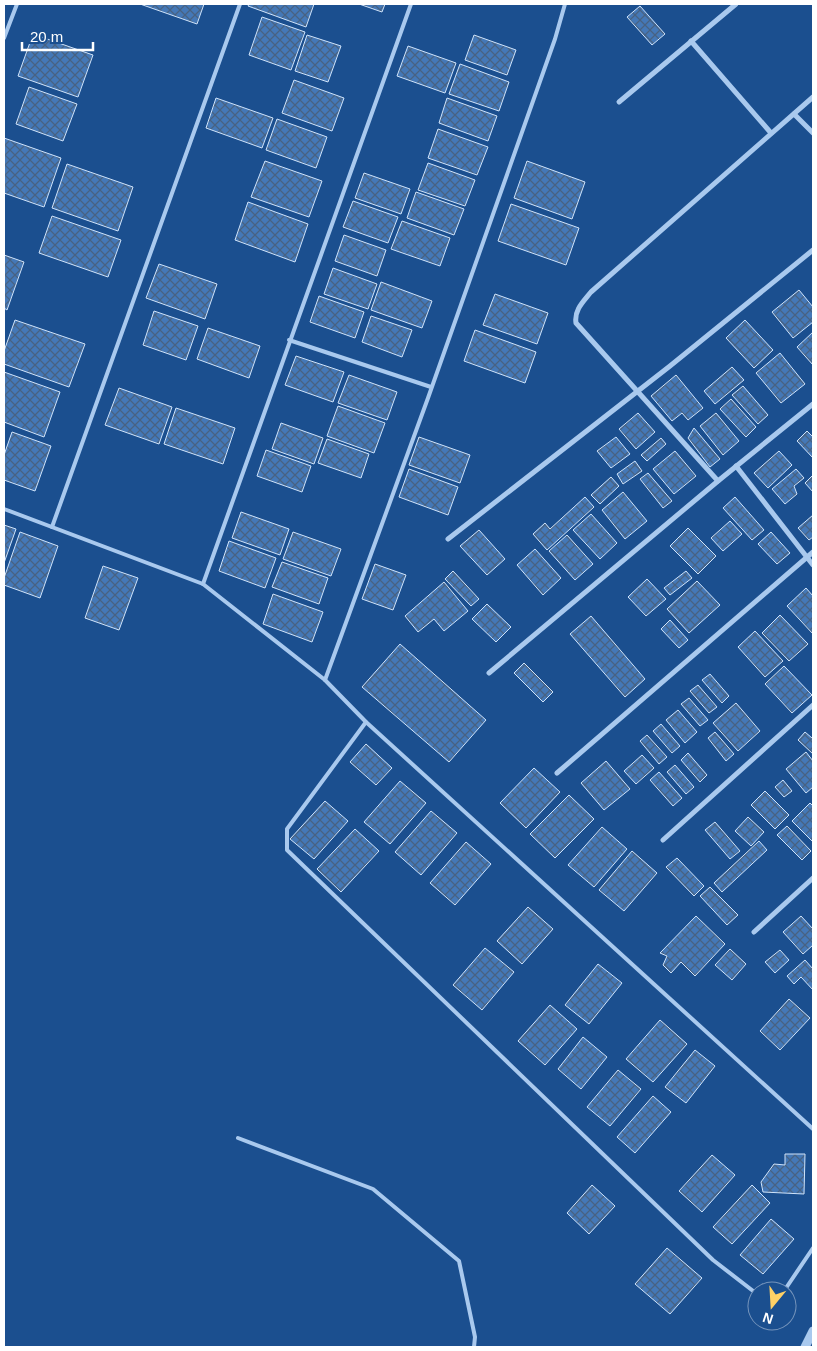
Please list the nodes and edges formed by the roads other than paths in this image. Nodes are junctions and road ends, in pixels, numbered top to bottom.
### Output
1 (17, 4) edge
2 (240, 4) edge
3 (411, 4) edge
4 (565, 4) edge
5 (736, 4) edge
6 (4, 38) edge
7 (691, 41) junction
8 (813, 97) edge
9 (619, 102) dead end
10 (794, 114) junction
11 (771, 133) junction
12 (813, 133) edge
13 (813, 250) edge
14 (290, 340) junction
15 (431, 388) junction
16 (637, 392) junction
17 (813, 404) edge
18 (736, 466) junction
19 (718, 481) junction
20 (4, 509) edge
21 (52, 527) junction
22 (448, 539) dead end
23 (813, 552) edge
24 (806, 558) junction
25 (813, 565) edge
26 (203, 584) junction
27 (489, 673) dead end
28 (325, 680) junction
29 (813, 705) edge
30 (366, 722) junction
31 (557, 773) dead end
32 (664, 840) dead end
33 (813, 878) edge
34 (754, 932) dead end
35 (813, 1129) edge
36 (238, 1138) dead end
37 (813, 1248) edge
38 (791, 1281) edge
39 (747, 1286) edge
40 (813, 1331) edge
41 (474, 1347) edge
42 (805, 1347) edge

1 - 6 lane
2 - 21 lane
3 - 14 lane
4 - 15 lane
5 - 7 street
7 - 9 street
7 - 11 street
8 - 10 street
10 - 11 street
10 - 12 street
11 - 16 street
13 - 16 street
14 - 15 lane
14 - 26 lane
15 - 28 lane
16 - 19 street
16 - 22 street
17 - 18 street
18 - 19 street
18 - 24 street
19 - 27 street
20 - 21 lane
21 - 26 lane
23 - 24 street
24 - 25 street
24 - 31 street
26 - 28 lane
28 - 30 lane
29 - 32 street
30 - 35 lane
30 - 39 lane
33 - 34 street
36 - 41 lane
37 - 38 lane
40 - 42 street

